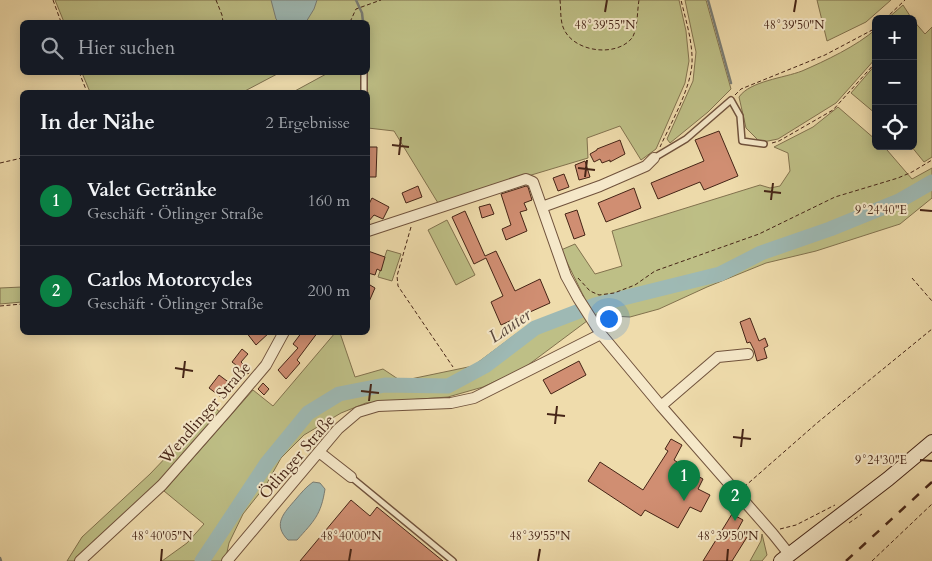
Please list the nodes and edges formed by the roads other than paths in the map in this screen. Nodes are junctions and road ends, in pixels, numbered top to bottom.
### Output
1 (364, 75) edge
2 (364, 90) edge
3 (764, 144) road end
4 (654, 158) joint
5 (542, 207) junction
6 (370, 230) edge
7 (601, 334) junction
8 (282, 335) edge
9 (748, 354) dead end
10 (661, 406) junction
11 (932, 442) edge
12 (319, 452) junction
13 (351, 477) joint
14 (785, 558) edge
15 (80, 561) edge
16 (227, 561) edge
17 (453, 561) edge

1 - 2 lane
3 - 4 lane
4 - 5 street
5 - 6 street
5 - 7 street
7 - 10 street
7 - 12 street, Ötlinger Straße
8 - 15 street, Wendlinger Straße
9 - 10 street
10 - 14 street
11 - 14 main road
12 - 13 street
12 - 16 street, Ötlinger Straße
13 - 17 lane

